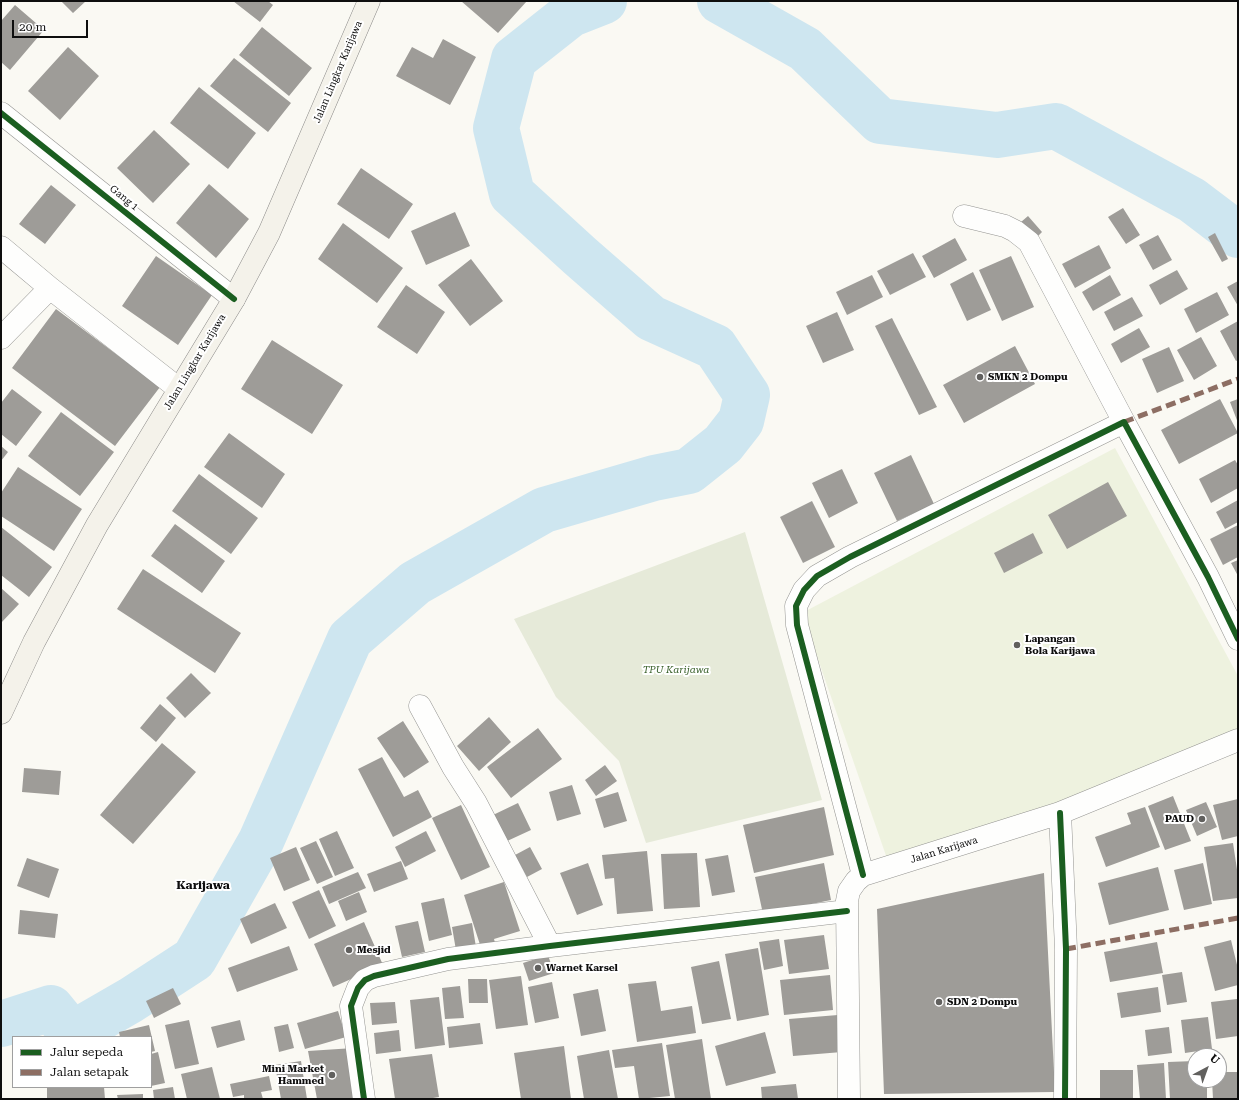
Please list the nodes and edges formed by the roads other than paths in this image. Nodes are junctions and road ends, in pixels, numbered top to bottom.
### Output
1 (369, 1) edge
2 (1, 113) edge
3 (964, 216) dead end
4 (1, 247) edge
5 (50, 288) junction
6 (234, 299) junction
7 (1, 338) edge
8 (179, 390) junction
9 (1124, 422) junction
10 (1238, 639) edge
11 (420, 706) dead end
12 (1, 713) edge
13 (1238, 740) edge
14 (1060, 813) junction
15 (863, 875) junction
16 (847, 911) junction
17 (550, 946) junction
18 (364, 1099) edge
19 (849, 1099) edge
20 (1065, 1099) edge

1 - 6 main road, Jalan Lingkar Karijawa
2 - 6 street, Gang 1
3 - 9 street
4 - 5 street
5 - 7 street
5 - 8 street
6 - 8 main road, Jalan Lingkar Karijawa
8 - 12 main road, Jalan Lingkar Karijawa
9 - 10 street
9 - 15 street
11 - 17 street
13 - 14 street, Jalan Karijawa
14 - 15 street, Jalan Karijawa
14 - 20 street
15 - 16 street
16 - 17 street
16 - 19 street
17 - 18 street

